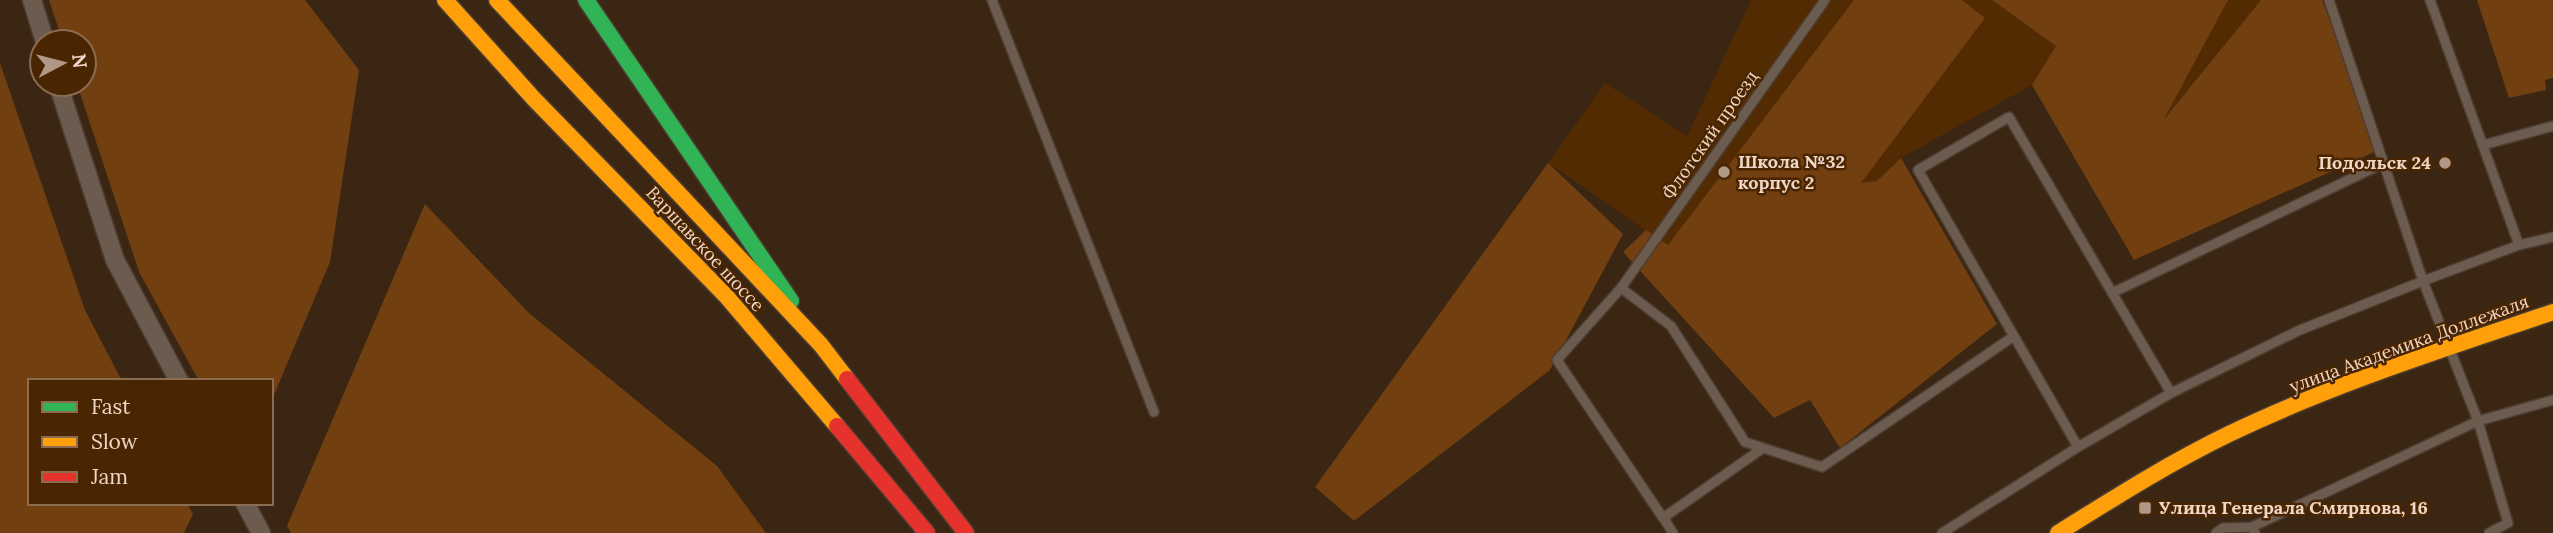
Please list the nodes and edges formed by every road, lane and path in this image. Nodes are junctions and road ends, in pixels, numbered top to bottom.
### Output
1 (32, 0) edge
2 (445, 0) edge
3 (497, 0) edge
4 (586, 0) edge
5 (992, 0) edge
6 (1825, 0) edge
7 (2329, 0) edge
8 (2430, 0) edge
9 (41, 28) edge
10 (63, 98) edge
11 (2553, 126) edge
12 (2483, 145) junction
13 (2384, 163) junction
14 (2553, 237) edge
15 (2519, 245) junction
16 (2423, 281) junction
17 (1621, 288) junction
18 (2112, 293) junction
19 (2553, 312) edge
20 (2014, 336) junction
21 (821, 345) junction
22 (2449, 347) junction
23 (178, 379) edge
24 (2171, 393) junction
25 (2553, 400) edge
26 (1154, 412) dead end
27 (2478, 421) junction
28 (2078, 447) junction
29 (1763, 448) junction
30 (246, 505) edge
31 (1661, 515) junction
32 (2509, 528) edge
33 (2253, 530) edge
34 (261, 533) edge
35 (927, 533) edge
36 (966, 533) edge
37 (1674, 533) edge
38 (1942, 533) edge
39 (2058, 533) edge
40 (2216, 533) edge
41 (2489, 533) edge

1 - 9 street
2 - 35 main road, Варшавское шоссе
3 - 21 main road, Варшавское шоссе
4 - 21 main road
5 - 26 lane
6 - 17 lane, Флотский проезд
7 - 13 lane
8 - 12 lane
10 - 23 street
11 - 12 lane
12 - 15 lane
13 - 16 lane
13 - 18 lane
14 - 15 lane
15 - 16 lane
16 - 22 lane
16 - 24 lane
17 - 29 lane
17 - 31 lane, Флотский проезд
18 - 20 lane
18 - 24 lane
19 - 22 main road, улица Академика Доллежаля
20 - 28 lane
20 - 29 lane
21 - 36 main road, Варшавское шоссе
22 - 27 lane
22 - 39 main road, улица Академика Доллежаля
24 - 28 lane
25 - 27 lane
27 - 32 lane
27 - 33 lane
28 - 38 lane
29 - 31 lane
30 - 34 street
31 - 37 lane
32 - 41 lane
33 - 40 lane

